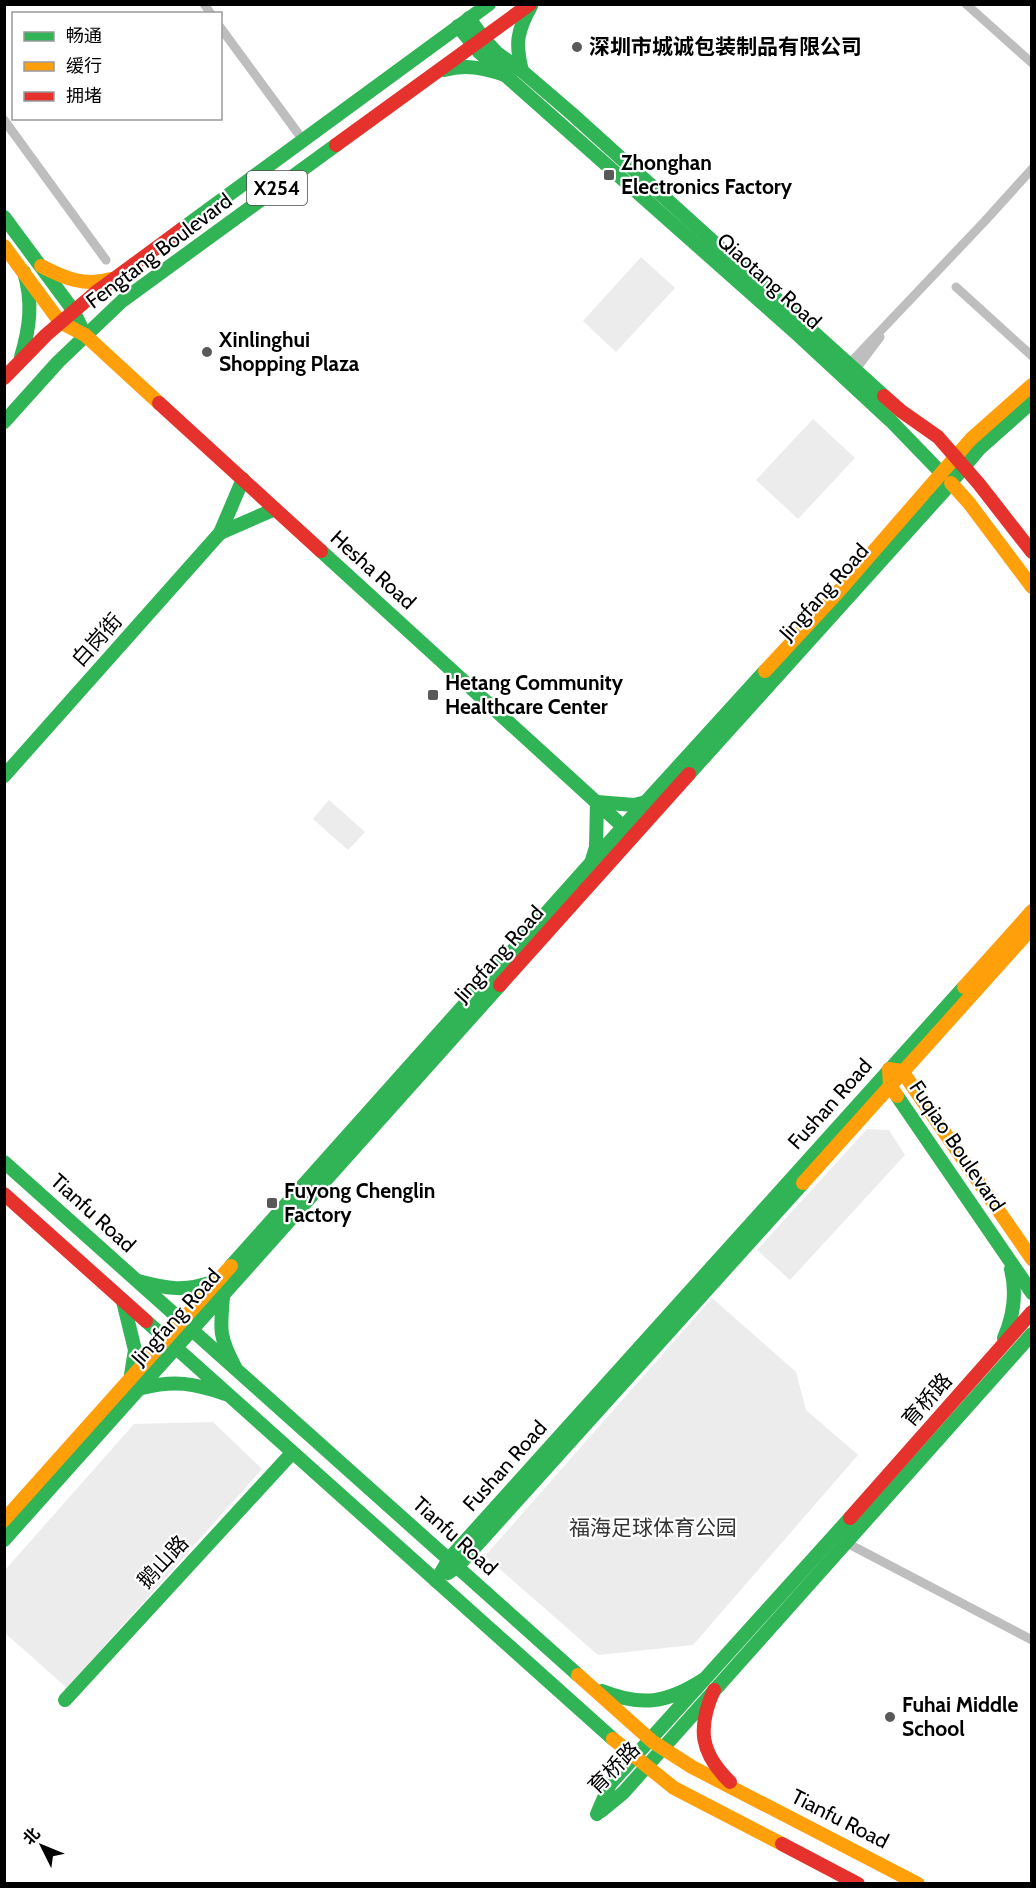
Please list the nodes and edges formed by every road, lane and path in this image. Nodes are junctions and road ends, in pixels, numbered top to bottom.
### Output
1 (489, 4) edge
2 (531, 4) edge
3 (966, 4) edge
4 (464, 22) junction
5 (222, 30) edge
6 (478, 42) junction
7 (1032, 63) edge
8 (522, 71) junction
9 (436, 72) junction
10 (505, 75) junction
11 (4, 120) edge
12 (303, 140) junction
13 (1032, 169) edge
14 (4, 217) edge
15 (4, 246) edge
16 (106, 260) dead end
17 (40, 266) junction
18 (24, 272) junction
19 (120, 276) junction
20 (956, 287) dead end
21 (73, 310) junction
22 (60, 322) junction
23 (85, 335) junction
24 (1032, 356) edge
25 (21, 360) junction
26 (853, 366) junction
27 (4, 378) edge
28 (1032, 385) edge
29 (1032, 402) edge
30 (4, 422) edge
31 (960, 461) junction
32 (947, 477) junction
33 (243, 479) junction
34 (275, 509) junction
35 (220, 533) junction
36 (1032, 552) edge
37 (1032, 587) edge
38 (4, 776) edge
39 (597, 802) junction
40 (646, 802) junction
41 (628, 831) junction
42 (591, 864) junction
43 (1030, 923) edge
44 (896, 1070) junction
45 (890, 1085) junction
46 (4, 1162) edge
47 (4, 1194) edge
48 (1004, 1219) junction
49 (1032, 1240) edge
50 (1008, 1258) junction
51 (1032, 1259) edge
52 (220, 1279) junction
53 (138, 1281) junction
54 (1032, 1293) edge
55 (223, 1297) junction
56 (123, 1301) junction
57 (1032, 1312) edge
58 (188, 1326) junction
59 (1032, 1334) edge
60 (171, 1344) junction
61 (998, 1350) junction
62 (236, 1369) junction
63 (135, 1385) junction
64 (226, 1394) junction
65 (292, 1453) junction
66 (4, 1520) edge
67 (4, 1540) edge
68 (845, 1542) junction
69 (454, 1563) junction
70 (436, 1581) junction
71 (1032, 1640) edge
72 (584, 1680) junction
73 (703, 1680) junction
74 (714, 1690) junction
75 (65, 1700) dead end
76 (650, 1739) junction
77 (663, 1748) junction
78 (635, 1756) junction
79 (646, 1767) junction
80 (741, 1792) junction
81 (858, 1884) edge
82 (918, 1884) edge

1 - 4 street, Fengtang Boulevard
2 - 6 street, Fengtang Boulevard
2 - 8 street
3 - 7 street
4 - 6 street, Qiaotang Road
4 - 12 street, Fengtang Boulevard / X254
5 - 12 street
6 - 8 street, Qiaotang Road
6 - 9 street, Fengtang Boulevard / X254
6 - 10 street, Qiaotang Road
8 - 26 street, Qiaotang Road
9 - 10 street
9 - 23 street, Fengtang Boulevard / X254
10 - 32 street, Qiaotang Road
11 - 16 street
12 - 19 street, Fengtang Boulevard / X254
13 - 26 street
14 - 17 street, Hesha Road / X254
15 - 18 street, Hesha Road
17 - 19 street, X254
17 - 21 street, Hesha Road / X254
18 - 22 street, Hesha Road
18 - 25 street
19 - 21 street, Fengtang Boulevard / X254
20 - 24 street
21 - 22 street, Fengtang Boulevard / X254
21 - 23 street, Hesha Road / X254
22 - 23 street, Hesha Road
22 - 25 street, Fengtang Boulevard
23 - 30 street, Fengtang Boulevard
23 - 33 street, Hesha Road
25 - 27 street, Fengtang Boulevard
26 - 31 street, Qiaotang Road
28 - 31 street, Jingfang Road
29 - 31 street, Jingfang Road
31 - 32 street, Jingfang Road
31 - 36 street, Qiaotang Road
32 - 37 street, Qiaotang Road
32 - 40 street, Jingfang Road
32 - 41 street, Jingfang Road
33 - 34 street, Hesha Road
33 - 35 street
34 - 35 street
34 - 39 street, Hesha Road
35 - 38 street, 白岗街
39 - 40 street
39 - 41 street, Hesha Road
39 - 42 street
40 - 41 street, Jingfang Road
41 - 42 street, Jingfang Road
41 - 55 street, Jingfang Road
42 - 52 street, Jingfang Road
43 - 44 street, Fushan Road
44 - 45 street, Fuqiao Boulevard
44 - 48 street, Fuqiao Boulevard
44 - 69 street, Fushan Road
45 - 50 street, Fuqiao Boulevard
45 - 69 street, Fushan Road
46 - 53 street, Tianfu Road
47 - 56 street
48 - 49 street
48 - 51 street, Fuqiao Boulevard
50 - 54 street, Fuqiao Boulevard
50 - 61 street
52 - 53 street
52 - 58 street, Jingfang Road
53 - 58 street, Tianfu Road
55 - 58 street, Jingfang Road
55 - 62 street
56 - 60 street
56 - 63 street
57 - 61 street, 育桥路
58 - 60 street, Jingfang Road
58 - 62 street, Tianfu Road
59 - 68 street, 育桥路
60 - 63 street, Jingfang Road
60 - 64 street
61 - 73 street, 育桥路
62 - 69 street, Tianfu Road
63 - 64 street
63 - 66 street, Jingfang Road
63 - 67 street, Jingfang Road
64 - 65 street
65 - 70 street
65 - 75 street, 鹅山路
68 - 71 street
68 - 74 street, 育桥路
69 - 70 street, Fushan Road
69 - 72 street, Tianfu Road
70 - 78 street
72 - 73 street
72 - 76 street, Tianfu Road
73 - 76 street, 育桥路
74 - 77 street, 育桥路
74 - 80 street
76 - 77 street, Tianfu Road
76 - 78 street, 育桥路
77 - 79 street, 育桥路
77 - 80 street, Tianfu Road
78 - 79 street
78 - 79 street, 育桥路
79 - 81 street
80 - 82 street, Tianfu Road

